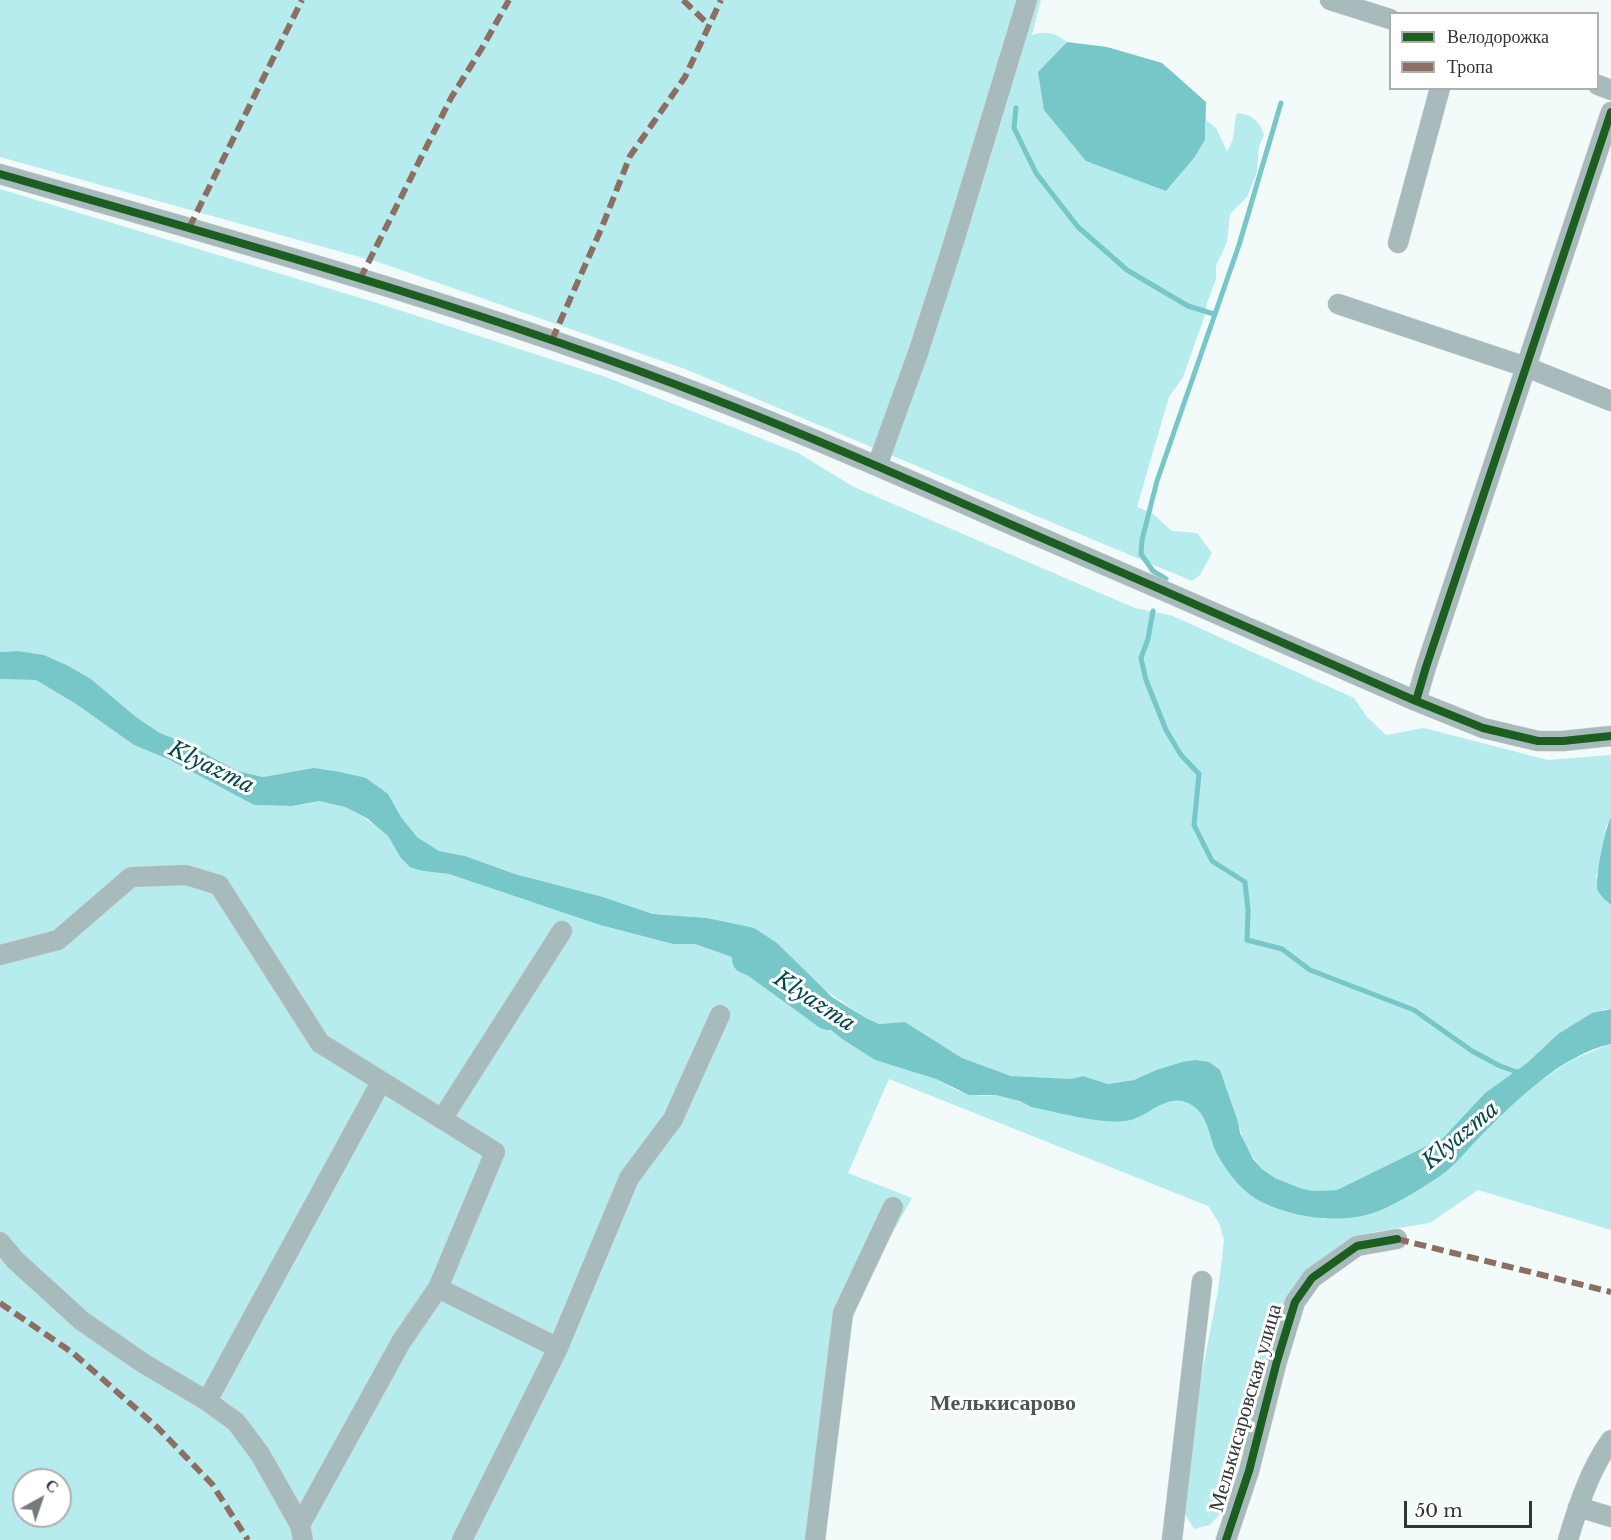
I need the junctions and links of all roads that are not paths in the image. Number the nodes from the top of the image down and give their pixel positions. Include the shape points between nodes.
1 (1027, 0) edge
2 (1330, 0) edge
3 (1389, 19) edge
4 (1439, 90) edge
5 (1611, 112) edge
6 (0, 174) edge
7 (1398, 243) dead end
8 (1338, 304) dead end
9 (1526, 367) junction
10 (1611, 400) edge
11 (877, 466) junction
12 (1416, 701) junction
13 (1611, 735) edge
14 (562, 931) dead end
15 (0, 955) edge
16 (720, 1015) dead end
17 (381, 1082) junction
18 (442, 1119) junction
19 (893, 1207) dead end
20 (1397, 1239) dead end
21 (0, 1242) edge
22 (1202, 1281) dead end
23 (438, 1288) junction
24 (558, 1348) junction
25 (207, 1401) junction
26 (1611, 1440) edge
27 (1578, 1507) junction
28 (1611, 1517) edge
29 (301, 1533) edge
30 (462, 1540) edge
31 (815, 1540) edge
32 (1174, 1540) edge
33 (1226, 1540) edge
34 (1568, 1540) edge

1 - 11 street via 918,354
2 - 3 street
4 - 7 street
5 - 9 street
6 - 11 street via 286,256 552,340 710,397
8 - 9 street
9 - 10 street
9 - 12 street
11 - 12 street
12 - 13 street via 1483,728 1538,741
14 - 18 street
15 - 17 street via 58,940 131,877 186,875 219,885 320,1043
16 - 24 street via 673,1119 629,1178
17 - 18 street
17 - 25 street
18 - 23 street via 495,1152
19 - 31 street via 843,1312
20 - 33 street, Мелькисаровская улица via 1357,1246 1312,1278 1295,1302
21 - 25 street via 82,1321
22 - 32 street
23 - 24 street
23 - 29 street via 401,1342
24 - 30 street
25 - 29 street via 236,1422 260,1454
26 - 27 street
27 - 28 street
27 - 34 street

